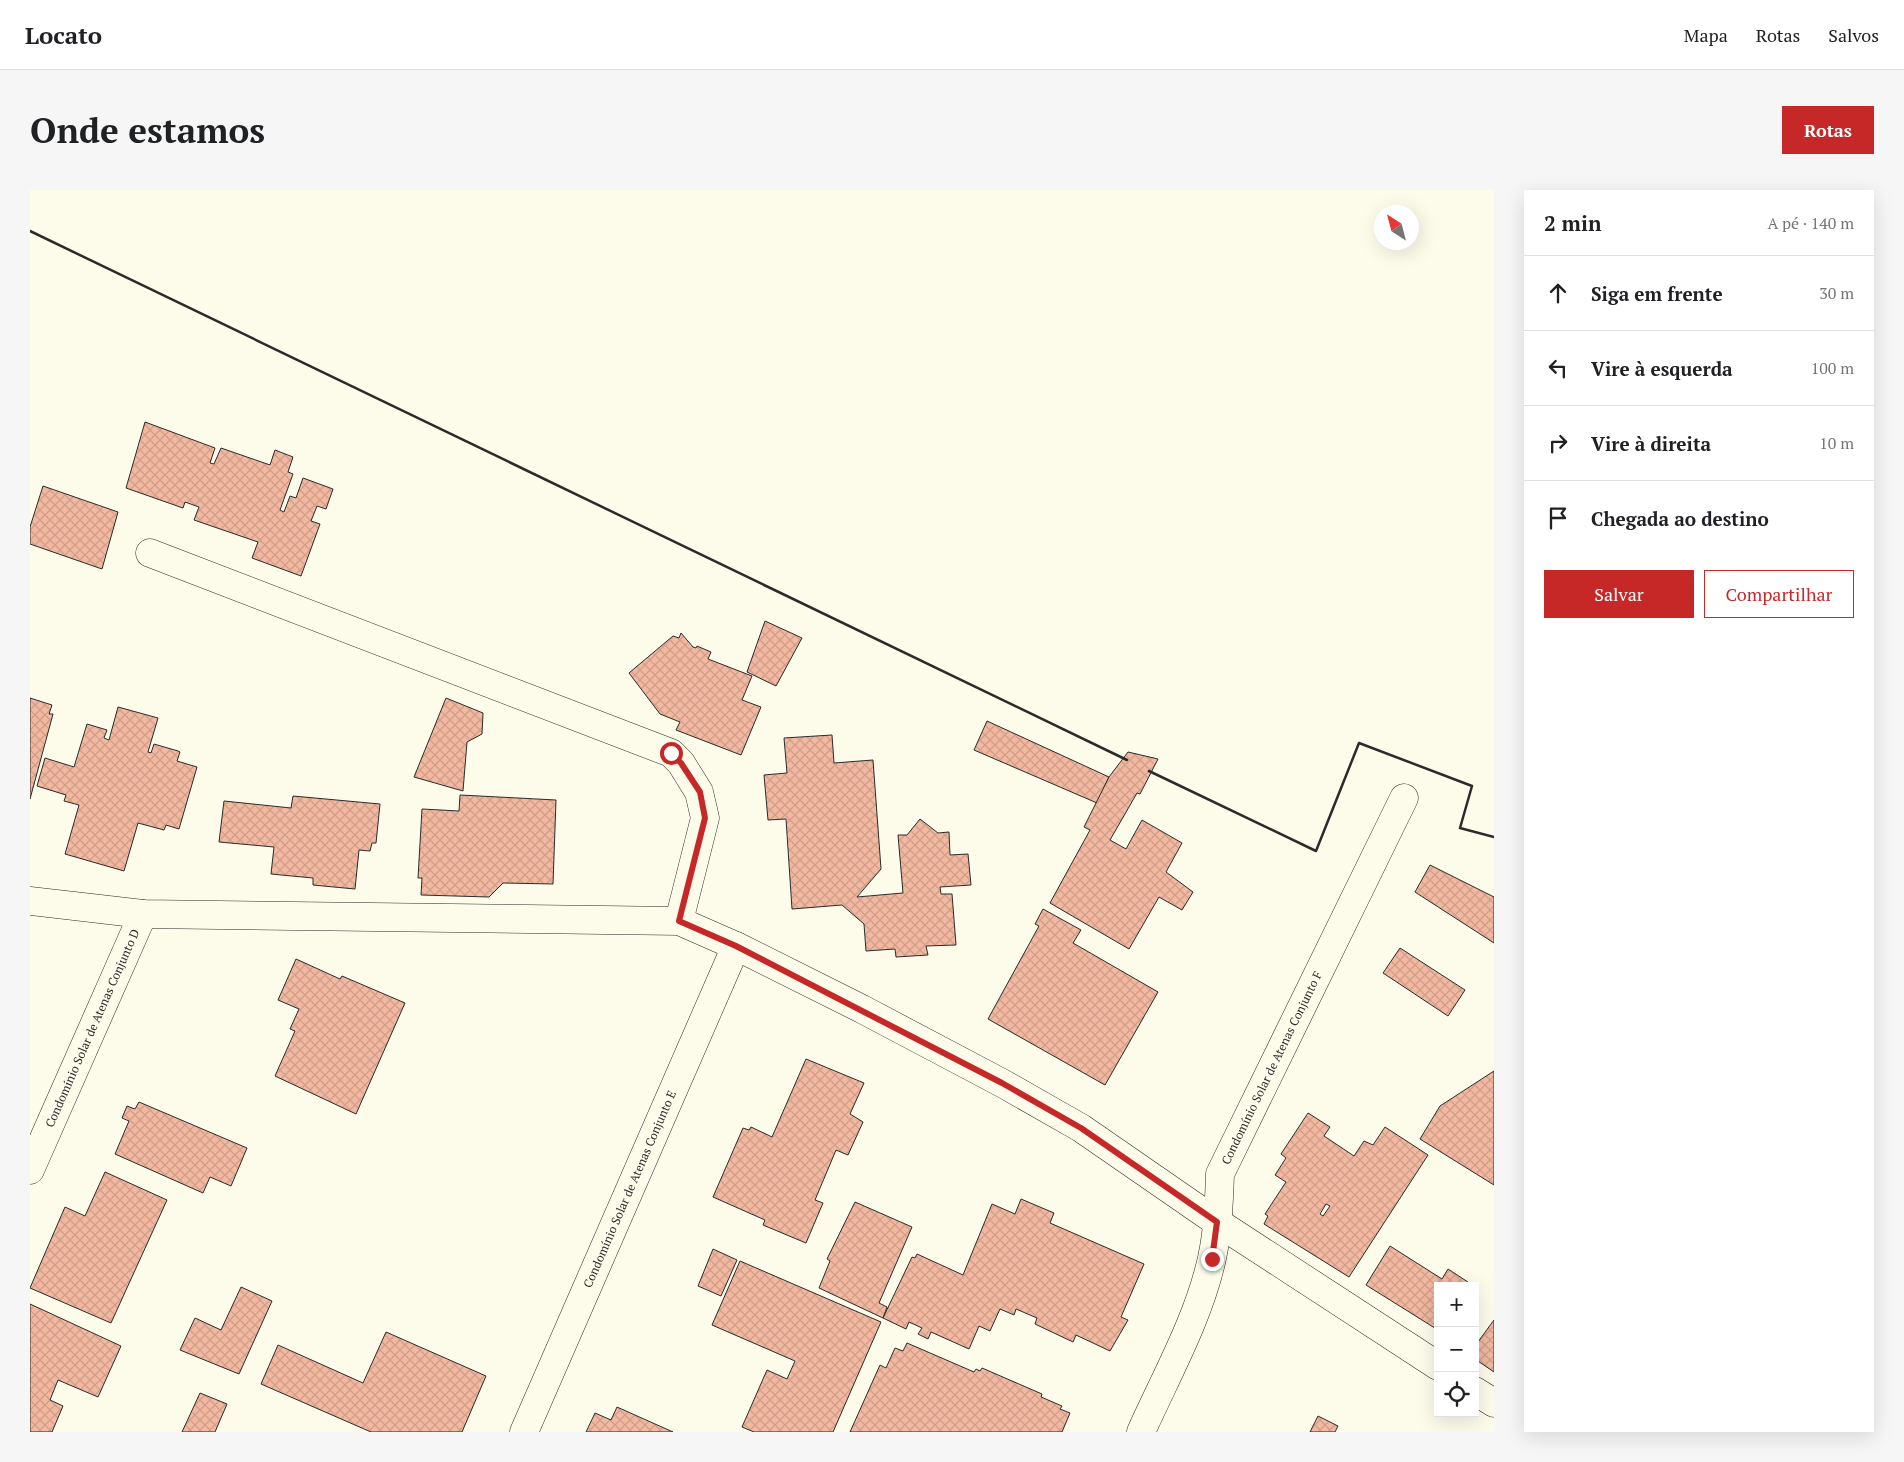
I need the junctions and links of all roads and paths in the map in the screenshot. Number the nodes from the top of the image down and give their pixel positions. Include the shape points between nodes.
1 (150, 553) dead end
2 (1404, 798) dead end
3 (30, 900) edge
4 (143, 914) junction
5 (679, 921) junction
6 (736, 946) junction
7 (30, 1170) edge
8 (1217, 1222) junction
9 (1434, 1363) edge
10 (1479, 1394) edge
11 (1494, 1403) edge
12 (524, 1432) edge
13 (1141, 1432) edge

1 - 5 street via 671,753 700,792 705,818
2 - 8 street, Condomínio Solar de Atenas Conjunto F via 1220,1174
3 - 4 street
4 - 5 street
4 - 7 street, Condomínio Solar de Atenas Conjunto D
5 - 6 street
6 - 8 street via 1002,1083 1081,1128
6 - 12 street, Condomínio Solar de Atenas Conjunto E
8 - 9 street
8 - 13 street, Condomínio Solar de Atenas Conjunto F via 1212,1259 1194,1312
10 - 11 street

